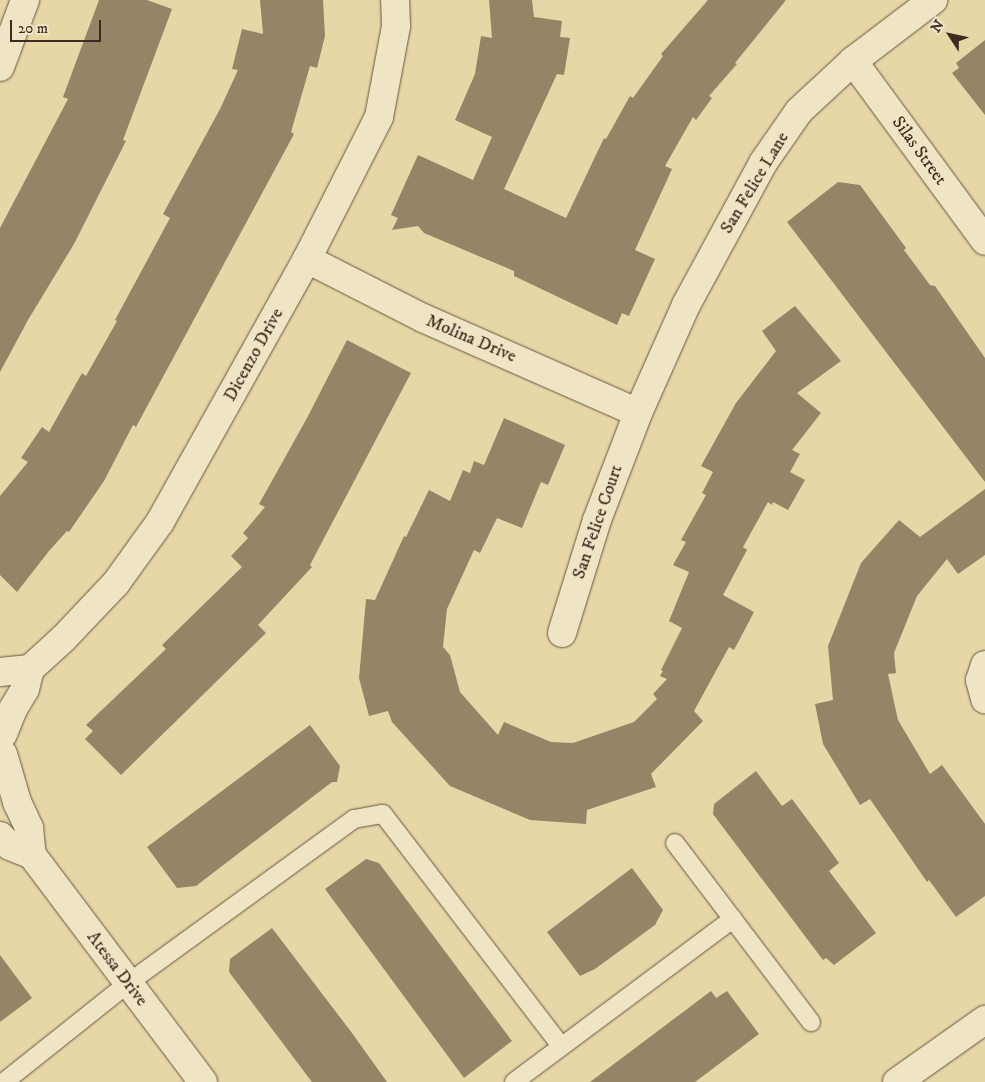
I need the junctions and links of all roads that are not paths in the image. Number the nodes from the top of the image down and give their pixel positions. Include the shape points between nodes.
1 (25, 0) edge
2 (395, 0) edge
3 (933, 0) edge
4 (854, 61) junction
5 (0, 67) edge
6 (985, 241) edge
7 (307, 259) junction
8 (638, 412) junction
9 (562, 633) dead end
10 (985, 665) edge
11 (30, 669) junction
12 (0, 672) edge
13 (985, 698) edge
14 (2, 744) edge
15 (0, 836) edge
16 (675, 843) dead end
17 (32, 855) junction
18 (733, 919) junction
19 (128, 984) junction
20 (985, 1020) edge
21 (811, 1022) dead end
22 (561, 1046) junction
23 (4, 1082) edge
24 (203, 1082) edge
25 (514, 1082) edge
26 (897, 1082) edge

1 - 5 street
2 - 7 street, Dicenzo Drive via 396,26 379,117
3 - 4 street, San Felice Lane
4 - 6 street, Silas Street
4 - 8 street, San Felice Lane via 799,111 763,162 686,304
7 - 8 street, Molina Drive via 423,318
7 - 11 street, Dicenzo Drive via 160,522 116,583
8 - 9 street, San Felice Court via 597,520
10 - 13 street via 980,680
11 - 12 street
11 - 14 street, Dicenzo Drive
14 - 17 street via 17,802 29,828
15 - 17 street via 10,846
16 - 18 lane
17 - 19 street, Atessa Drive
18 - 21 lane
18 - 22 lane
19 - 22 lane via 354,819 383,814
19 - 23 lane
19 - 24 street, Atessa Drive
20 - 26 street
22 - 25 lane

